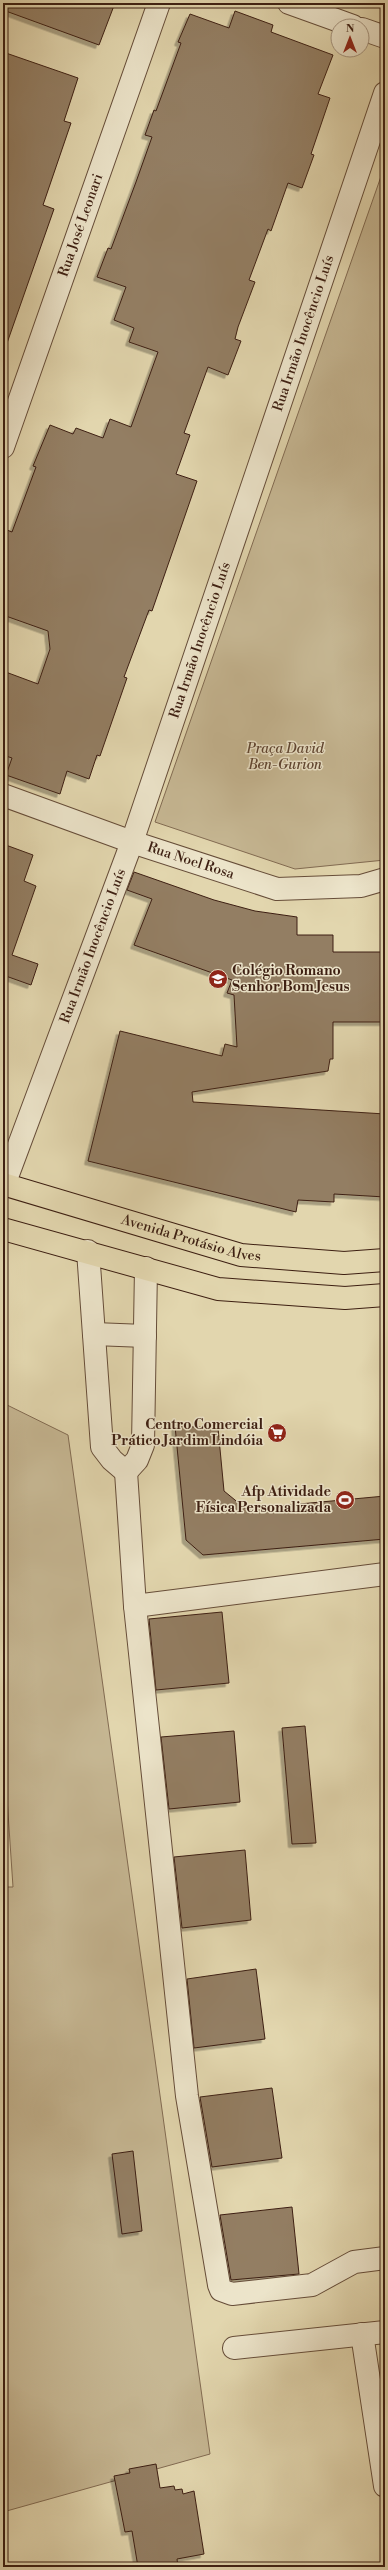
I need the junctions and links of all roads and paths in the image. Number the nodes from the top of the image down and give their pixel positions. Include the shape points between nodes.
1 (159, 3) edge
2 (289, 3) edge
3 (331, 18) edge
4 (370, 32) edge
5 (385, 37) edge
6 (385, 93) edge
7 (3, 447) edge
8 (3, 795) edge
9 (132, 842) junction
10 (385, 879) edge
11 (4, 1185) edge
12 (3, 1229) edge
13 (88, 1251) junction
14 (385, 1260) edge
15 (146, 1268) junction
16 (385, 1295) edge
17 (94, 1334) junction
18 (145, 1336) junction
19 (126, 1472) junction
20 (385, 1574) edge
21 (135, 1606) junction
22 (385, 2258) edge
23 (385, 2332) edge
24 (362, 2334) junction
25 (234, 2348) dead end
26 (385, 2486) edge

1 - 7 street, Rua José Leonari
2 - 3 street
4 - 5 street
6 - 9 street, Rua Irmão Inocêncio Luís
8 - 9 street, Rua Noel Rosa
9 - 10 street, Rua Noel Rosa via 276,889 362,886
9 - 11 street, Rua Irmão Inocêncio Luís
11 - 14 main road, Avenida Protásio Alves via 241,1255 344,1262
12 - 13 main road
13 - 15 main road
13 - 17 street
15 - 16 main road via 218,1289 345,1298
15 - 18 street
17 - 18 street
17 - 19 street via 102,1447
18 - 19 street via 143,1445 137,1460
19 - 21 street
20 - 21 street
21 - 22 street via 187,2096 219,2285 221,2290 232,2294 312,2285 354,2262
23 - 24 street
24 - 25 street
24 - 26 street

